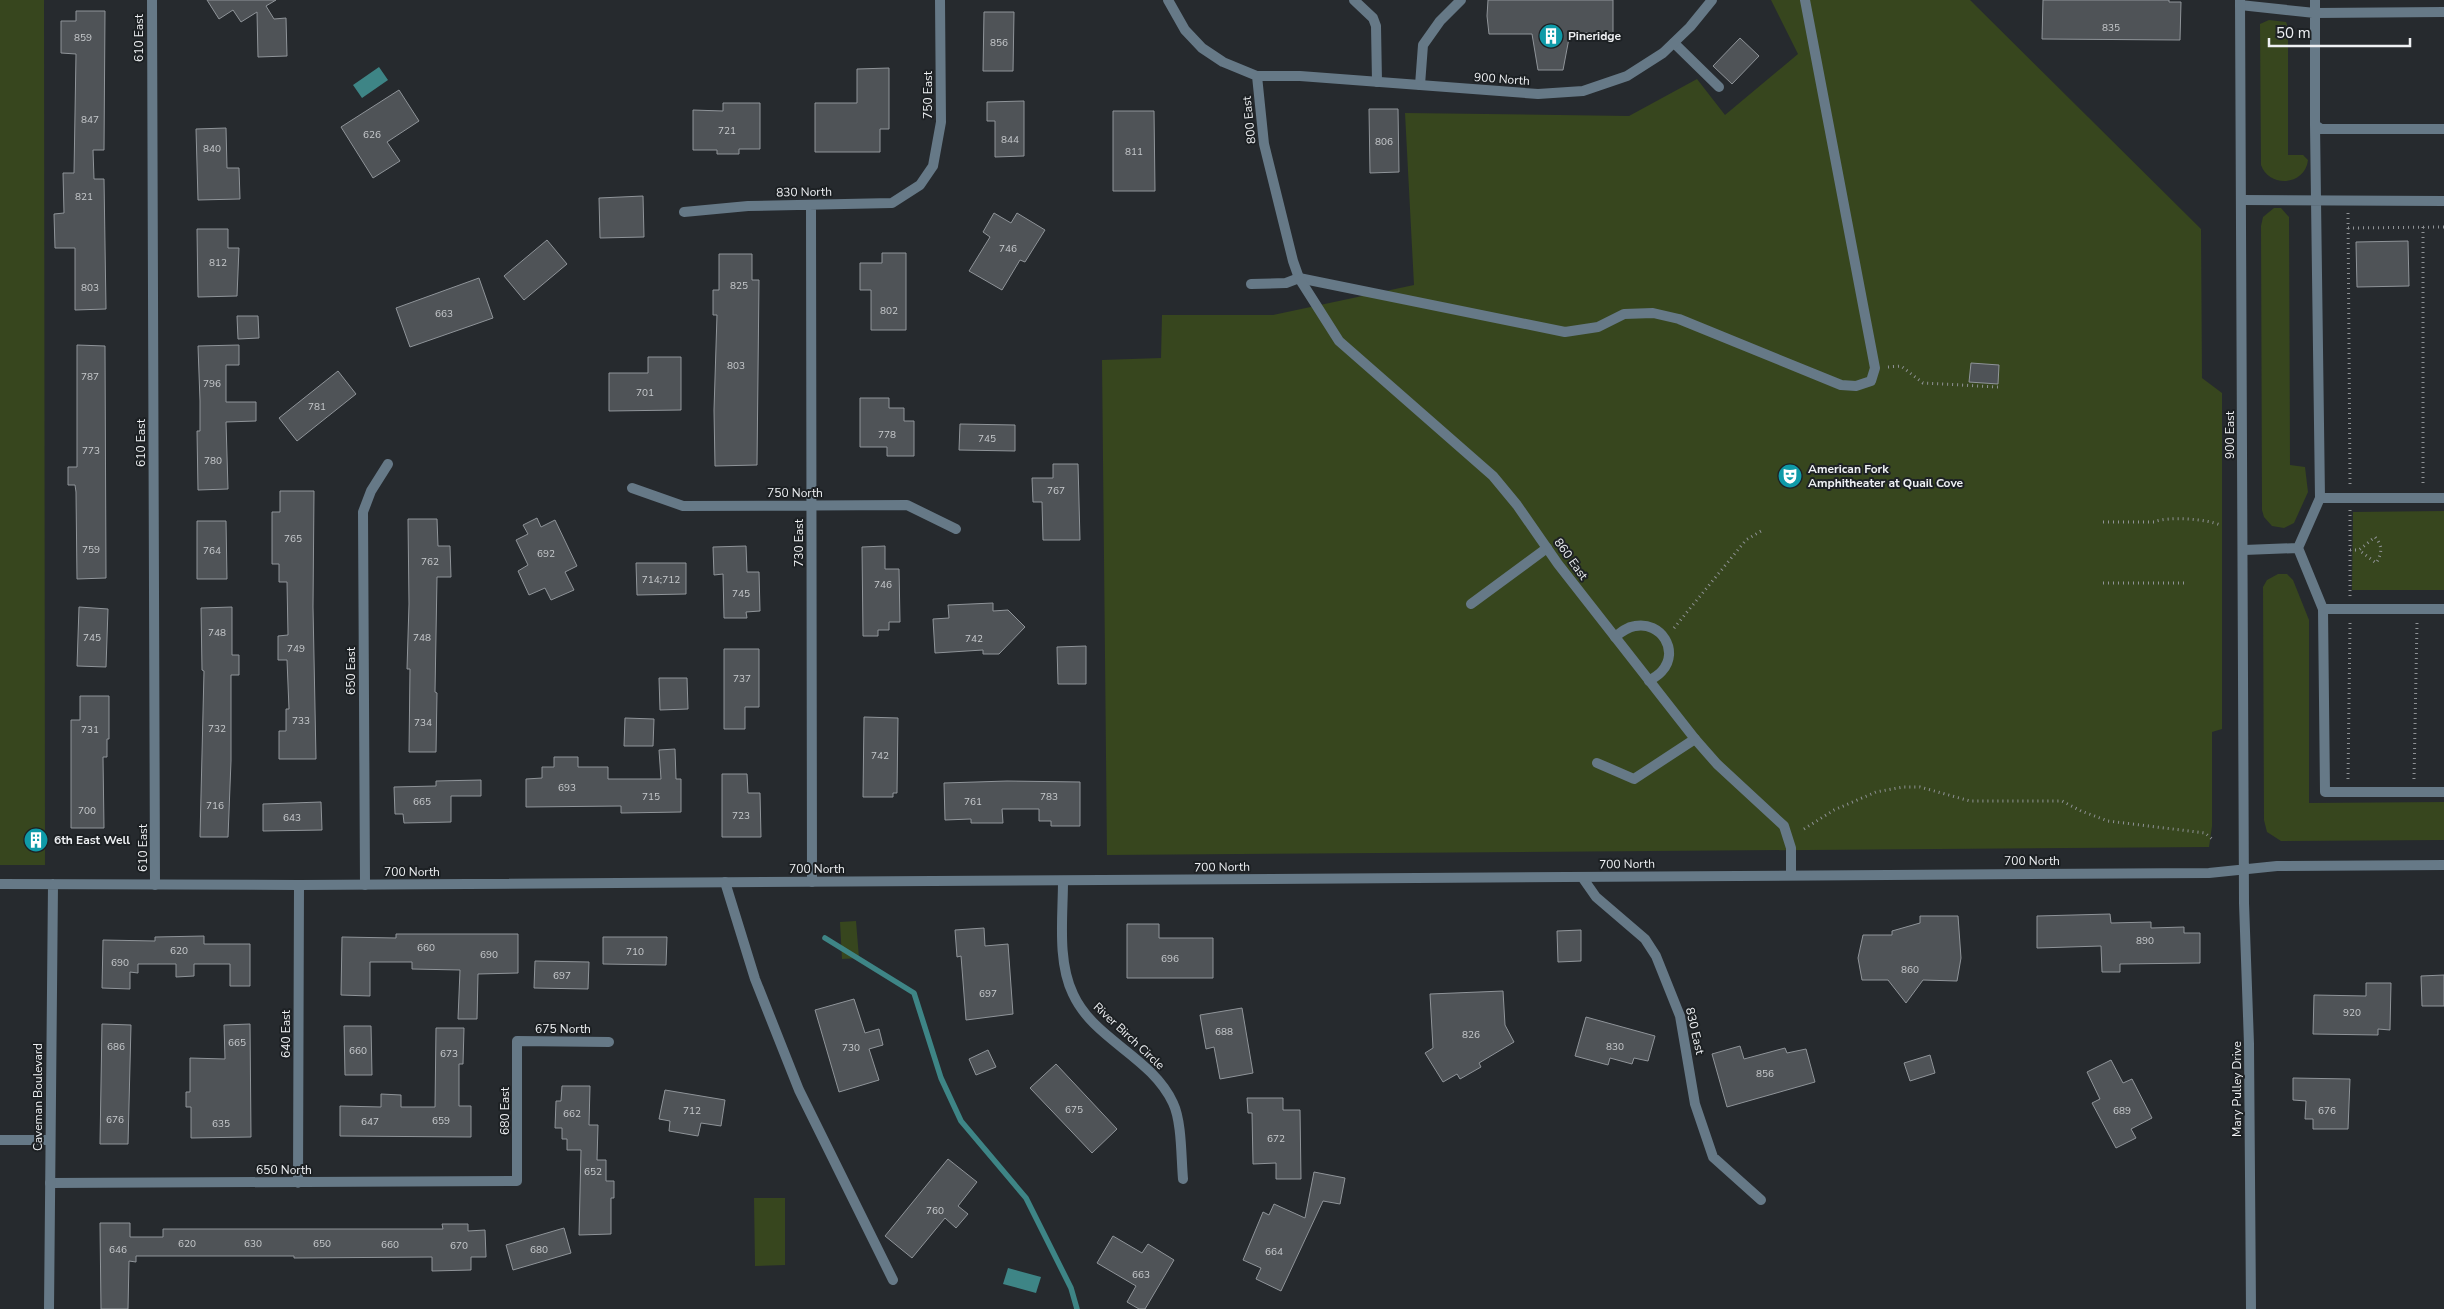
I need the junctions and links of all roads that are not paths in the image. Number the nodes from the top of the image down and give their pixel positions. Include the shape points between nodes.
1 (152, 0) edge
2 (940, 0) edge
3 (1168, 0) edge
4 (1354, 0) edge
5 (1461, 0) edge
6 (1712, 0) edge
7 (1804, 0) edge
8 (2315, 0) edge
9 (2240, 3) edge
10 (2444, 12) edge
11 (2315, 13) junction
12 (1674, 42) junction
13 (1258, 76) junction
14 (1377, 82) junction
15 (1420, 85) junction
16 (1719, 88) dead end
17 (2315, 125) junction
18 (2444, 129) edge
19 (920, 185) joint
20 (2242, 200) junction
21 (2317, 200) junction
22 (2444, 201) edge
23 (811, 205) junction
24 (684, 212) dead end
25 (1299, 278) junction
26 (1250, 284) dead end
27 (388, 464) dead end
28 (632, 488) dead end
29 (2320, 498) junction
30 (2444, 498) edge
31 (812, 506) junction
32 (956, 529) dead end
33 (1547, 548) junction
34 (2298, 548) junction
35 (2244, 550) junction
36 (1471, 604) dead end
37 (2324, 609) junction
38 (2444, 609) edge
39 (1615, 637) junction
40 (1649, 681) junction
41 (1695, 739) junction
42 (1597, 763) dead end
43 (2444, 792) edge
44 (2444, 865) edge
45 (2244, 869) junction
46 (1791, 874) junction
47 (1582, 877) junction
48 (1063, 881) junction
49 (725, 882) junction
50 (812, 882) junction
51 (0, 884) edge
52 (53, 884) junction
53 (156, 885) junction
54 (299, 885) junction
55 (365, 885) junction
56 (517, 1041) joint
57 (609, 1042) dead end
58 (0, 1140) edge
59 (50, 1140) junction
60 (1183, 1179) dead end
61 (517, 1181) joint
62 (50, 1183) junction
63 (298, 1183) junction
64 (1761, 1200) dead end
65 (893, 1280) dead end
66 (49, 1309) edge
67 (2251, 1309) edge

1 - 53 street, 610 East
2 - 19 street, 750 East via 941,122 933,166
3 - 13 street via 1185,30 1202,48 1223,62
4 - 14 street via 1376,26
5 - 15 street via 1423,45
6 - 12 street, 900 North
7 - 25 street via 1875,368 1871,380 1856,386 1841,385 1679,319 1653,313 1624,314 1598,327 1565,332
8 - 11 street
9 - 11 street
9 - 20 street, 900 East
10 - 11 street
11 - 17 street
12 - 15 street, 900 North via 1627,76 1583,91 1538,94
12 - 16 street
13 - 14 street, 900 North
13 - 25 street, 800 East via 1264,144
14 - 15 street, 900 North
17 - 18 street via 2321,129
17 - 21 street
19 - 23 street, 830 North via 892,203
20 - 21 street
20 - 35 street, 900 East
21 - 22 street
21 - 29 street
23 - 24 street, 830 North
23 - 31 street, 730 East
25 - 26 street via 1286,284
25 - 33 street, 860 East via 1339,341 1493,476
27 - 55 street, 650 East via 371,490 364,512
28 - 31 street, 750 North via 683,506
29 - 30 street
29 - 34 street
31 - 32 street, 750 North via 907,505
31 - 50 street, 730 East
33 - 36 street
33 - 39 street, 860 East
34 - 35 street
34 - 37 street
35 - 45 street, 900 East
37 - 38 street
37 - 43 street via 2325,792
39 - 40 street, 860 East
39 - 40 street via 1626,629 1644,625 1665,637 1669,657 1662,671
40 - 41 street, 860 East
41 - 42 street via 1634,779
41 - 46 street, 860 East via 1784,826 1791,848
44 - 45 street, 700 North
45 - 46 street, 700 North via 2209,874
45 - 67 street, Mary Pulley Drive
46 - 47 street, 700 North
47 - 48 street, 700 North
47 - 64 street, 830 East via 1596,897 1645,939 1656,956 1680,1016 1695,1104 1713,1157
48 - 50 street, 700 North
48 - 60 street, River Birch Circle via 1064,955 1072,994 1092,1020 1145,1065 1174,1105
49 - 50 street, 700 North
49 - 55 street, 700 North
49 - 65 street via 755,979 799,1090
51 - 52 street, 700 North
52 - 53 street, 700 North
52 - 59 street, Caveman Boulevard
53 - 54 street, 700 North
54 - 55 street, 700 North
54 - 63 street, 640 East
56 - 57 street, 675 North
56 - 61 street, 680 East
58 - 59 street
59 - 62 street, Caveman Boulevard
61 - 63 street, 650 North
62 - 63 street, 650 North
62 - 66 street, Caveman Boulevard

